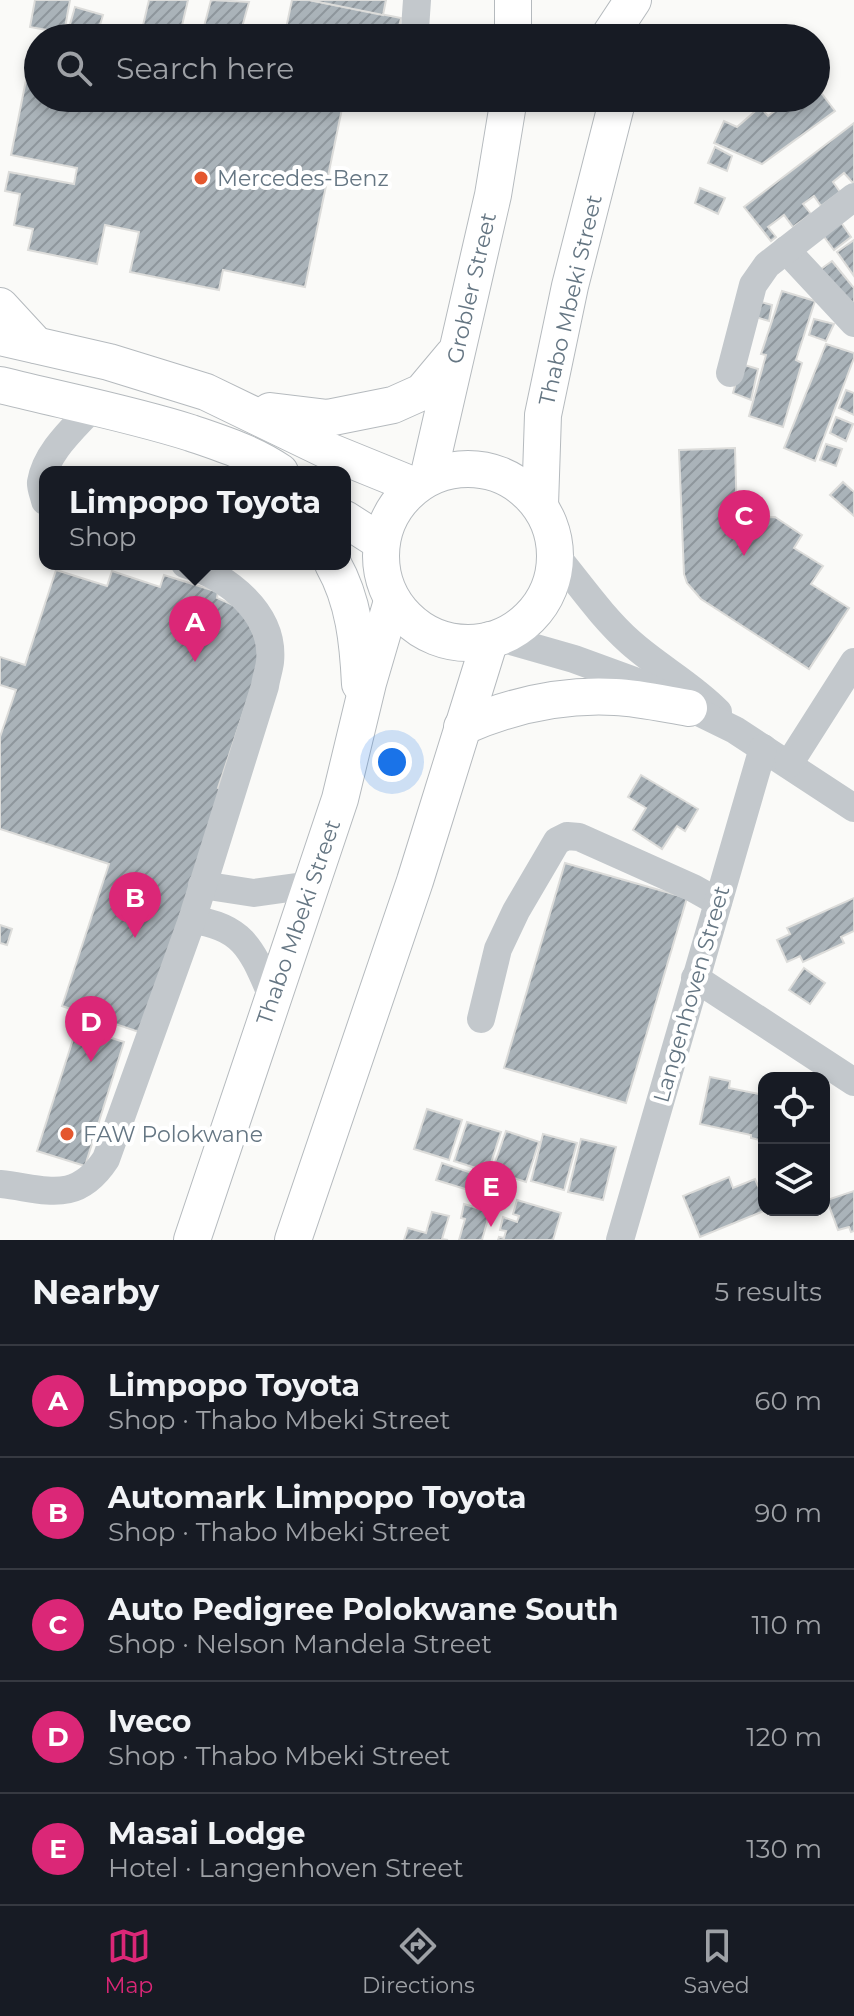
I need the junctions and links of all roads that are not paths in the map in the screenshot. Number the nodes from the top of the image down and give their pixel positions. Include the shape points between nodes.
1 (417, 0) edge
2 (513, 0) edge
3 (633, 0) edge
4 (640, 0) edge
5 (415, 24) edge
6 (513, 24) edge
7 (617, 24) edge
8 (635, 24) edge
9 (507, 112) edge
10 (614, 112) edge
11 (854, 197) edge
12 (786, 250) junction
13 (0, 306) edge
14 (854, 323) edge
15 (0, 337) edge
16 (36, 345) junction
17 (457, 350) junction
18 (730, 373) dead end
19 (8, 392) edge
20 (93, 407) junction
21 (244, 408) junction
22 (47, 466) edge
23 (266, 466) edge
24 (422, 482) junction
25 (540, 505) junction
26 (351, 523) edge
27 (381, 542) junction
28 (557, 557) junction
29 (205, 570) edge
30 (336, 570) edge
31 (392, 601) junction
32 (494, 639) junction
33 (854, 662) edge
34 (689, 708) junction
35 (362, 710) junction
36 (462, 727) junction
37 (735, 730) junction
38 (763, 748) junction
39 (789, 764) junction
40 (854, 808) edge
41 (202, 885) junction
42 (311, 885) junction
43 (718, 902) junction
44 (192, 920) junction
45 (695, 978) junction
46 (272, 996) junction
47 (481, 1019) dead end
48 (854, 1082) edge
49 (0, 1184) edge
50 (192, 1240) edge
51 (293, 1240) edge
52 (620, 1240) edge

1 - 5 street
2 - 6 main road
3 - 7 main road
4 - 8 main road
9 - 17 main road, Grobler Street
10 - 25 main road, Thabo Mbeki Street via 543,415
11 - 12 street
12 - 14 street
12 - 18 street via 753,285
13 - 16 main road
15 - 16 main road
16 - 21 main road via 173,380
17 - 21 main road via 422,392 393,405 328,418
17 - 24 main road, Grobler Street
19 - 20 main road
20 - 22 street via 62,440
20 - 23 main road via 159,423
21 - 24 main road via 324,449
24 - 25 main road, Thabo Mbeki Street via 458,469 482,469 525,488
24 - 27 main road via 399,502
25 - 28 main road, Thabo Mbeki Street
26 - 27 main road
27 - 31 main road via 382,572
28 - 32 main road via 553,578 533,614
28 - 37 street via 619,632 703,696
29 - 41 street via 250,603 269,641 270,661
30 - 35 main road via 349,600 358,647
31 - 32 main road via 425,631 446,640
31 - 35 main road, Thabo Mbeki Street
32 - 34 street via 609,671
32 - 36 main road
33 - 39 street
34 - 36 main road via 581,697 497,712
34 - 37 street
35 - 42 main road, Thabo Mbeki Street
36 - 51 main road
37 - 38 street
38 - 39 street
38 - 43 street, Langenhoven Street
39 - 40 street
41 - 42 street via 254,893
41 - 44 street
42 - 46 main road, Thabo Mbeki Street
43 - 45 street, Langenhoven Street
43 - 47 street via 579,837 562,837 498,949
44 - 46 street via 239,936
44 - 49 street via 106,1159 96,1174 68,1191
45 - 48 street
45 - 52 street, Langenhoven Street
46 - 50 main road, Thabo Mbeki Street

